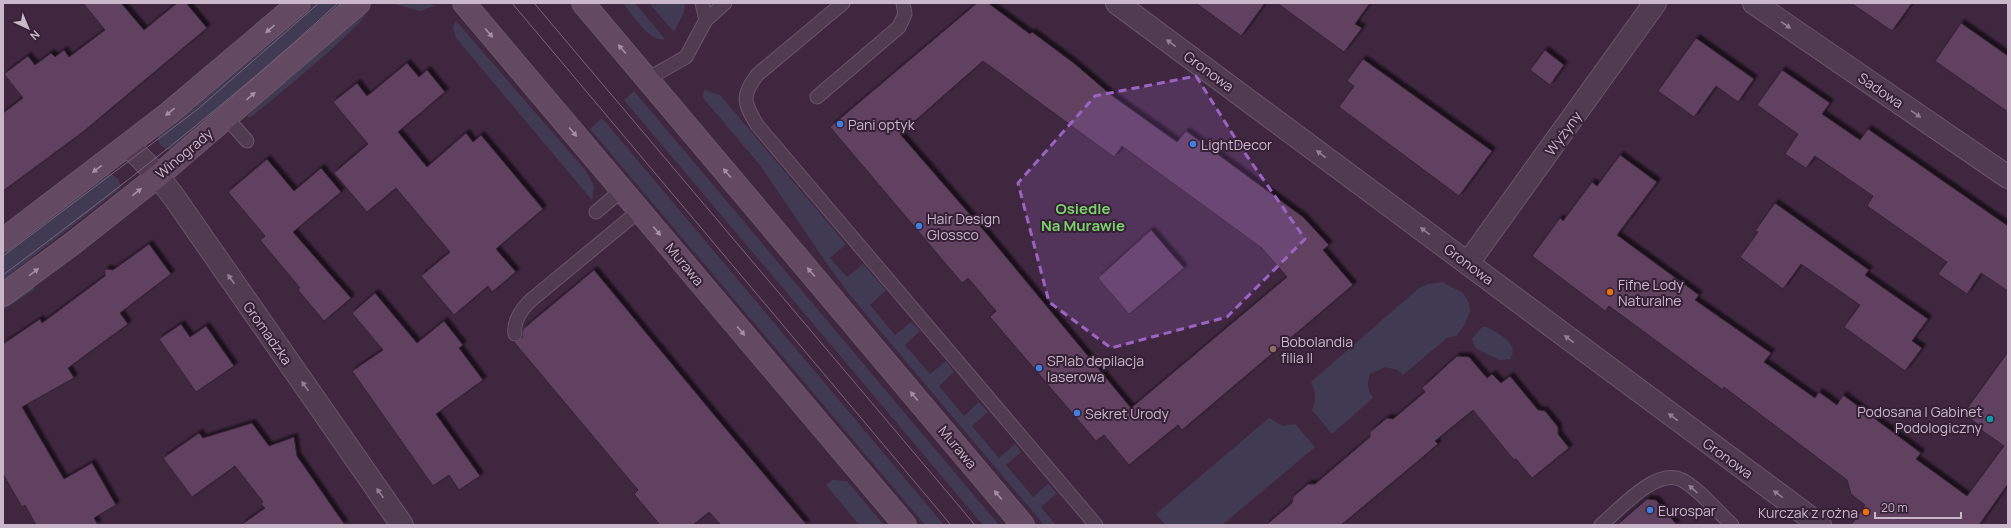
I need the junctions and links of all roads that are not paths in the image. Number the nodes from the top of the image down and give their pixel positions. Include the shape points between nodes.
1 (299, 3) edge
2 (359, 3) edge
3 (464, 3) edge
4 (583, 3) edge
5 (702, 3) edge
6 (725, 3) edge
7 (843, 3) edge
8 (904, 3) edge
9 (1117, 3) edge
10 (1655, 3) edge
11 (1754, 3) edge
12 (706, 20) junction
13 (648, 79) junction
14 (816, 97) dead end
15 (226, 117) junction
16 (247, 141) dead end
17 (128, 145) junction
18 (158, 176) junction
19 (2008, 177) edge
20 (622, 190) junction
21 (640, 210) junction
22 (596, 212) dead end
23 (3, 240) edge
24 (1468, 263) junction
25 (3, 295) edge
26 (515, 334) dead end
27 (402, 525) edge
28 (905, 525) edge
29 (1023, 525) edge
30 (1096, 525) edge
31 (1601, 525) edge
32 (1732, 525) edge
33 (1820, 525) edge

1 -> 17 street
15 -> 2 street, Winogrady
3 -> 20 street, Murawa
13 -> 4 street, Murawa
5 - 12 lane
6 - 12 lane
7 - 30 lane via 758,75 748,88 746,98 749,111 757,125
8 - 14 lane via 905,14 899,27
24 -> 9 street, Gronowa
10 - 24 street, Wyżyny
11 -> 19 street, Sadowa
12 - 13 lane via 686,57
29 -> 13 street, Murawa
15 - 16 lane
15 - 18 street, Winogrady
17 - 18 street, Gromadzka
17 -> 23 street
25 -> 18 street, Winogrady
27 -> 18 street, Gromadzka
20 - 21 street, Murawa
20 - 22 lane
21 - 26 lane via 530,301 519,314
21 -> 28 street, Murawa
33 -> 24 street, Gronowa
32 -> 31 lane via 1689,485 1670,476 1654,481

